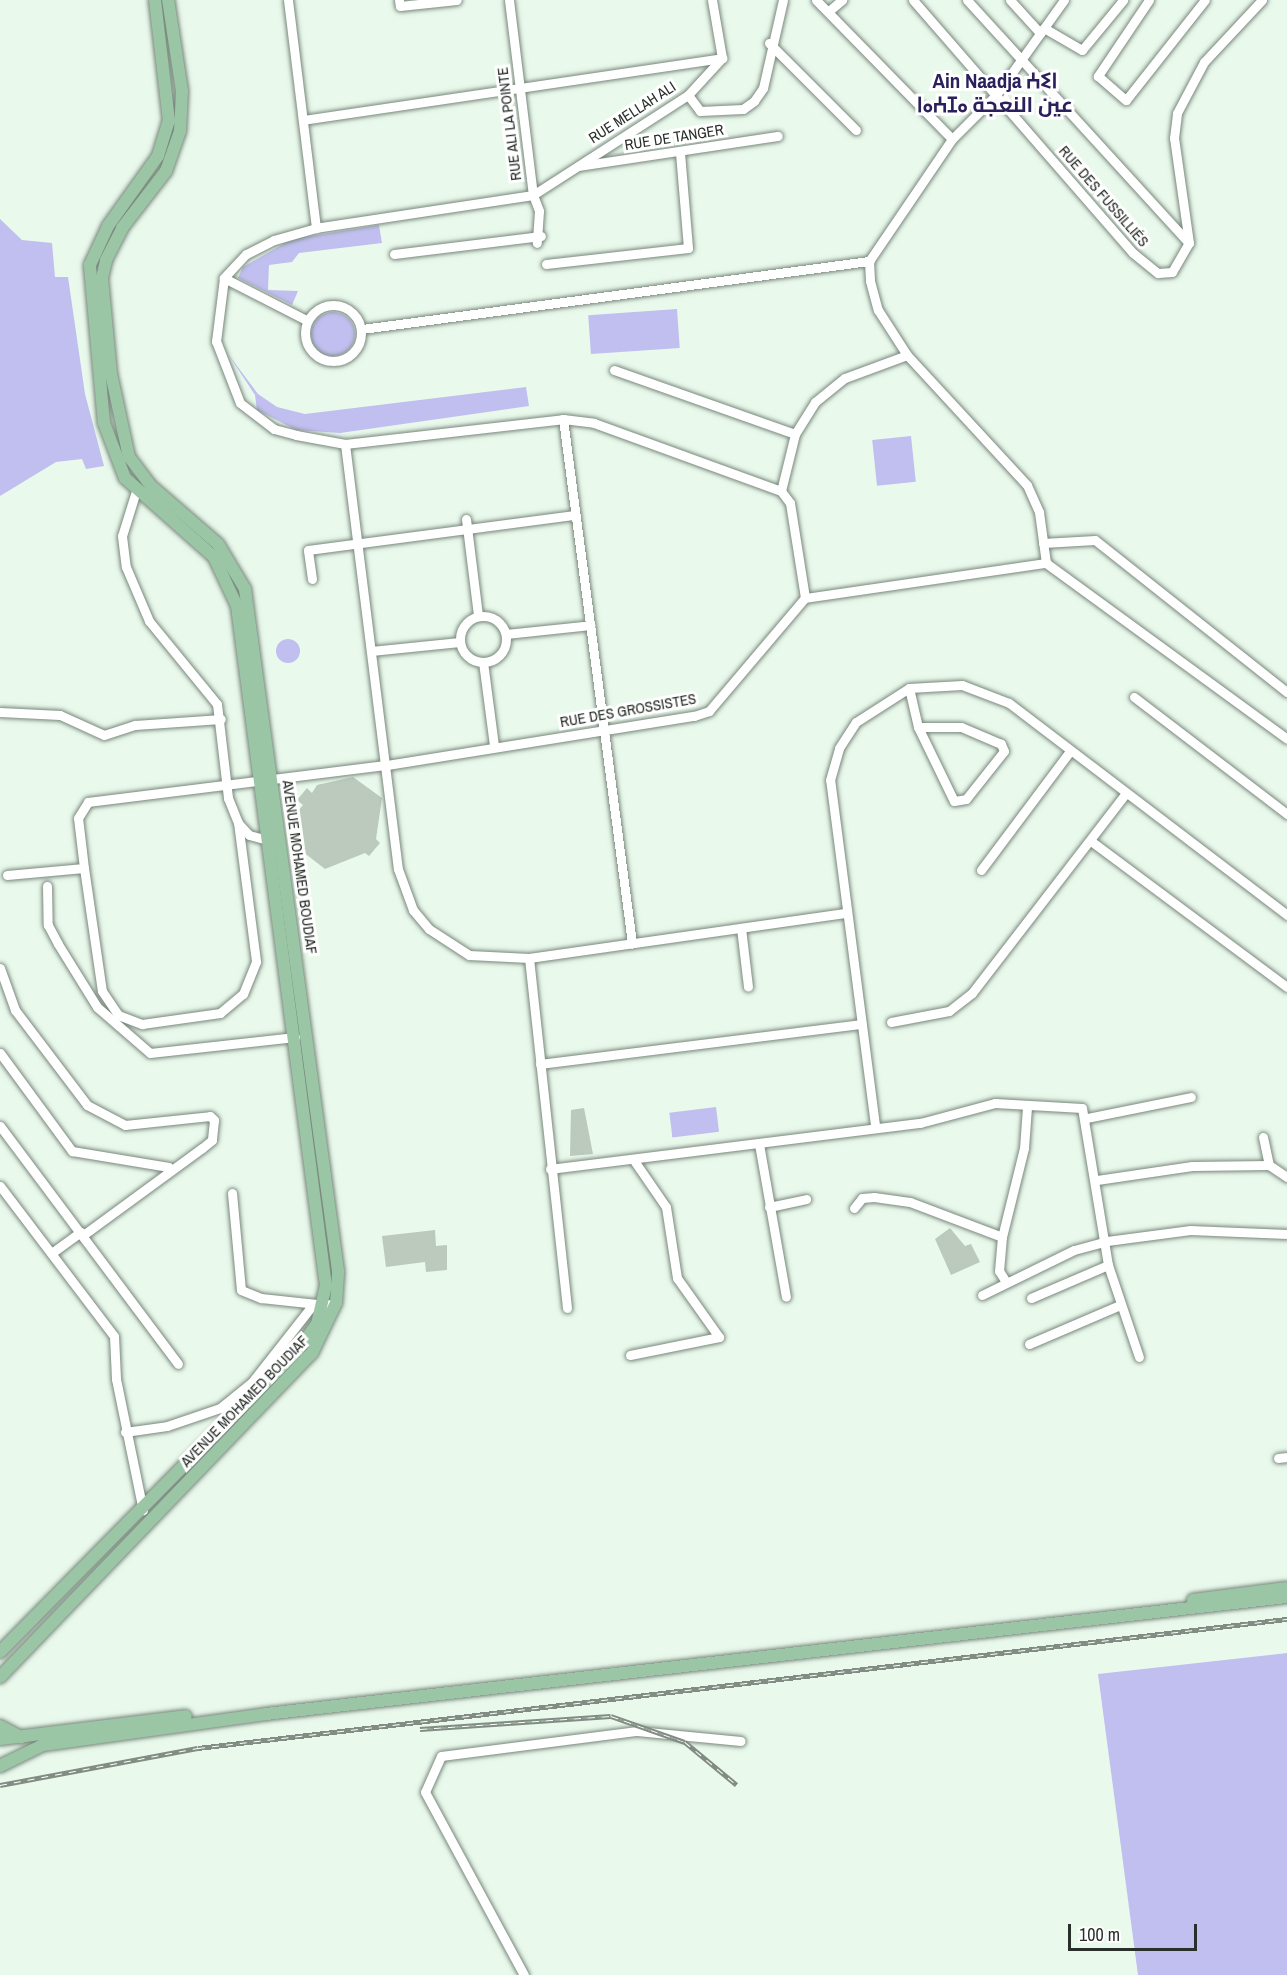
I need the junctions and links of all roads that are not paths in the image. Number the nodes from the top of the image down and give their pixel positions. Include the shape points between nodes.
1 (155, 0) edge
2 (168, 0) edge
3 (288, 0) edge
4 (296, 0) edge
5 (399, 0) edge
6 (458, 0) edge
7 (509, 0) edge
8 (712, 0) edge
9 (783, 0) edge
10 (816, 0) edge
11 (842, 0) edge
12 (913, 0) edge
13 (967, 0) edge
14 (1010, 0) edge
15 (1064, 0) edge
16 (1123, 0) edge
17 (1149, 0) edge
18 (1205, 0) edge
19 (1262, 0) edge
20 (830, 10) junction
21 (1042, 31) junction
22 (769, 43) junction
23 (722, 58) junction
24 (1021, 60) junction
25 (521, 90) junction
26 (688, 94) junction
27 (996, 95) junction
28 (303, 120) junction
29 (856, 130) dead end
30 (778, 136) dead end
31 (952, 139) junction
32 (680, 153) junction
33 (575, 167) junction
34 (533, 195) junction
35 (316, 228) junction
36 (1189, 243) junction
37 (394, 254) dead end
38 (869, 261) junction
39 (546, 264) dead end
40 (224, 278) junction
41 (308, 321) junction
42 (362, 329) junction
43 (907, 355) junction
44 (614, 370) dead end
45 (563, 419) junction
46 (795, 434) junction
47 (345, 444) junction
48 (136, 491) junction
49 (782, 492) junction
50 (575, 515) junction
51 (466, 519) dead end
52 (466, 531) junction
53 (1043, 543) junction
54 (356, 545) junction
55 (1046, 563) junction
56 (312, 579) dead end
57 (805, 598) junction
58 (478, 616) junction
59 (591, 625) junction
60 (506, 634) junction
61 (460, 642) junction
62 (371, 651) junction
63 (483, 662) junction
64 (909, 688) junction
65 (1287, 692) edge
66 (1134, 697) dead end
67 (0, 712) edge
68 (221, 719) junction
69 (918, 727) junction
70 (606, 731) junction
71 (1287, 739) edge
72 (494, 747) junction
73 (1070, 751) junction
74 (387, 765) junction
75 (267, 780) junction
76 (227, 785) junction
77 (1126, 793) junction
78 (1287, 814) edge
79 (238, 823) junction
80 (268, 840) junction
81 (1091, 841) junction
82 (84, 868) junction
83 (981, 870) dead end
84 (7, 876) dead end
85 (47, 886) dead end
86 (845, 913) junction
87 (1287, 915) edge
88 (741, 928) junction
89 (632, 943) junction
90 (529, 958) junction
91 (0, 968) edge
92 (748, 987) dead end
93 (1287, 987) edge
94 (891, 1022) dead end
95 (862, 1024) junction
96 (295, 1037) junction
97 (0, 1053) edge
98 (540, 1064) junction
99 (1191, 1097) dead end
100 (1027, 1107) junction
101 (1087, 1118) junction
102 (875, 1125) junction
103 (0, 1126) edge
104 (1263, 1137) dead end
105 (759, 1144) junction
106 (633, 1159) junction
107 (1269, 1165) junction
108 (169, 1167) junction
109 (550, 1169) junction
110 (1287, 1177) edge
111 (1097, 1180) junction
112 (0, 1186) edge
113 (232, 1193) dead end
114 (806, 1199) dead end
115 (769, 1207) junction
116 (854, 1208) dead end
117 (82, 1234) junction
118 (1287, 1234) edge
119 (1002, 1237) junction
120 (1107, 1241) junction
121 (53, 1252) junction
122 (1108, 1265) junction
123 (1006, 1282) junction
124 (982, 1295) dead end
125 (786, 1297) dead end
126 (1031, 1298) dead end
127 (326, 1304) junction
128 (1120, 1305) junction
129 (567, 1308) dead end
130 (1029, 1344) dead end
131 (630, 1356) dead end
132 (1139, 1357) dead end
133 (178, 1364) dead end
134 (125, 1432) junction
135 (142, 1510) junction
136 (1287, 1588) edge
137 (1287, 1597) edge
138 (1208, 1602) junction
139 (0, 1652) edge
140 (0, 1677) edge
141 (0, 1726) edge
142 (22, 1737) junction
143 (0, 1740) edge
144 (741, 1741) dead end
145 (2, 1763) edge
146 (524, 1975) edge

1 - 48 main road, AVENUE MOHAMED BOUDIAF via 169,121 158,156 108,226 88,283 108,442
2 - 75 main road, AVENUE MOHAMED BOUDIAF via 182,92 180,131 166,171 122,228 106,260 102,278 111,374 129,457 151,486 218,544 245,589
3 - 4 street
3 - 28 street
5 - 6 street via 400,6
7 - 25 street, RUE ALI LA POINTE
8 - 23 street
9 - 22 street via 781,23
10 - 20 street
11 - 20 street
12 - 27 street, RUE DES FUSSILLIÉS
13 - 24 street
14 - 21 street
15 - 21 street
16 - 21 street via 1082,50
17 - 18 street via 1098,76 1126,100
19 - 36 street via 1204,62 1176,112 1174,138
20 - 31 street
21 - 24 street
22 - 26 street via 763,88 743,109 700,111
22 - 29 street
23 - 25 street
23 - 26 street, RUE MELLAH ALI
24 - 27 street
24 - 36 street
25 - 28 street
25 - 34 street, RUE ALI LA POINTE
26 - 33 street, RUE MELLAH ALI
27 - 31 street
27 - 36 street, RUE DES FUSSILLIÉS via 1146,267 1172,272
28 - 35 street
30 - 32 street, RUE DE TANGER
31 - 38 street
32 - 33 street, RUE DE TANGER
32 - 39 street via 688,249
33 - 34 street, RUE MELLAH ALI
34 - 35 street
34 - 37 street, RUE ALI LA POINTE via 539,239
35 - 40 street via 246,255
38 - 42 street
38 - 43 street via 878,310
40 - 41 street
40 - 47 street via 216,341 240,403 274,429
41 - 42 street via 320,309 339,306 355,315
41 - 42 street via 307,343 325,360 353,353
43 - 46 street via 828,390
43 - 53 street via 1027,485
44 - 46 street
45 - 47 street
45 - 49 street via 594,423
45 - 50 street
46 - 49 street
47 - 54 street
48 - 68 street via 122,536 126,567 149,621 198,676
48 - 75 main road, AVENUE MOHAMED BOUDIAF via 197,539 230,584
49 - 57 street via 790,503
50 - 52 street
50 - 59 street
51 - 52 street
52 - 54 street
52 - 58 street
53 - 55 street
53 - 65 street via 1095,540
54 - 56 street via 309,550
54 - 62 street
55 - 57 street
55 - 71 street
57 - 70 street, RUE DES GROSSISTES via 709,711
58 - 60 street via 495,619
58 - 61 street via 462,629
59 - 60 street
59 - 70 street
60 - 63 street via 499,657
61 - 62 street
61 - 63 street via 471,658
62 - 74 street
63 - 72 street
64 - 69 street
64 - 73 street via 962,685 987,691
64 - 86 street via 856,722 839,748 830,780
66 - 78 street
67 - 68 street via 60,715 104,735 135,725
68 - 76 street
69 - 69 street via 954,801 966,799 1004,751 1001,744 961,727
70 - 72 street, RUE DES GROSSISTES
70 - 89 street
72 - 74 street, RUE DES GROSSISTES
73 - 77 street
73 - 83 street
74 - 75 street, RUE DES GROSSISTES
74 - 90 street via 398,869 413,910 446,944 469,955
75 - 76 street, RUE DES GROSSISTES
75 - 80 main road, AVENUE MOHAMED BOUDIAF
75 - 127 main road, AVENUE MOHAMED BOUDIAF via 338,1270
76 - 79 street
76 - 82 street, RUE DES GROSSISTES via 88,802 78,818
77 - 81 street
77 - 87 street
79 - 80 street, AVENUE MOHAMED BOUDIAF via 249,835
79 - 82 street via 256,962 243,994 220,1013 142,1024 118,1015 102,991
80 - 96 main road, AVENUE MOHAMED BOUDIAF
81 - 93 street
81 - 94 street via 985,980 959,1005
82 - 84 street
85 - 96 street via 48,925 58,945 97,1007 150,1053
86 - 88 street
86 - 95 street
88 - 89 street
88 - 92 street
89 - 90 street
90 - 98 street
91 - 108 street via 15,1010 87,1105 116,1121 143,1126 210,1116 216,1126 212,1140
95 - 98 street
95 - 102 street
96 - 127 main road, AVENUE MOHAMED BOUDIAF via 325,1257
97 - 108 street via 72,1151
98 - 109 street
99 - 101 street
100 - 101 street via 1082,1108
100 - 102 street via 995,1103 920,1123
100 - 119 street via 1024,1148
101 - 111 street
102 - 105 street
103 - 117 street
104 - 107 street
105 - 106 street
105 - 115 street
106 - 109 street
106 - 131 street via 666,1207 677,1278 719,1337
107 - 110 street
107 - 111 street via 1192,1166
108 - 117 street
109 - 129 street
111 - 120 street
112 - 121 street
113 - 127 street via 241,1290 261,1298
114 - 115 street
115 - 125 street
116 - 119 street via 862,1198 910,1202 984,1226 987,1236
117 - 121 street
117 - 133 street
118 - 120 street via 1190,1230
119 - 123 street via 999,1271
120 - 122 street
120 - 123 street via 1074,1250
121 - 134 street via 114,1336
122 - 126 street
122 - 128 street
123 - 124 street
127 - 134 street via 229,1403 167,1426
127 - 135 main road, AVENUE MOHAMED BOUDIAF via 298,1350
127 - 140 main road, AVENUE MOHAMED BOUDIAF via 312,1353
128 - 130 street
128 - 132 street
134 - 135 street
135 - 139 main road, AVENUE MOHAMED BOUDIAF
136 - 138 main road
137 - 138 main road
138 - 142 main road
138 - 145 main road via 266,1714 43,1745
141 - 142 main road
142 - 143 main road
143 - 145 main road via 7,1752
144 - 146 street via 637,1731 441,1756 425,1792

